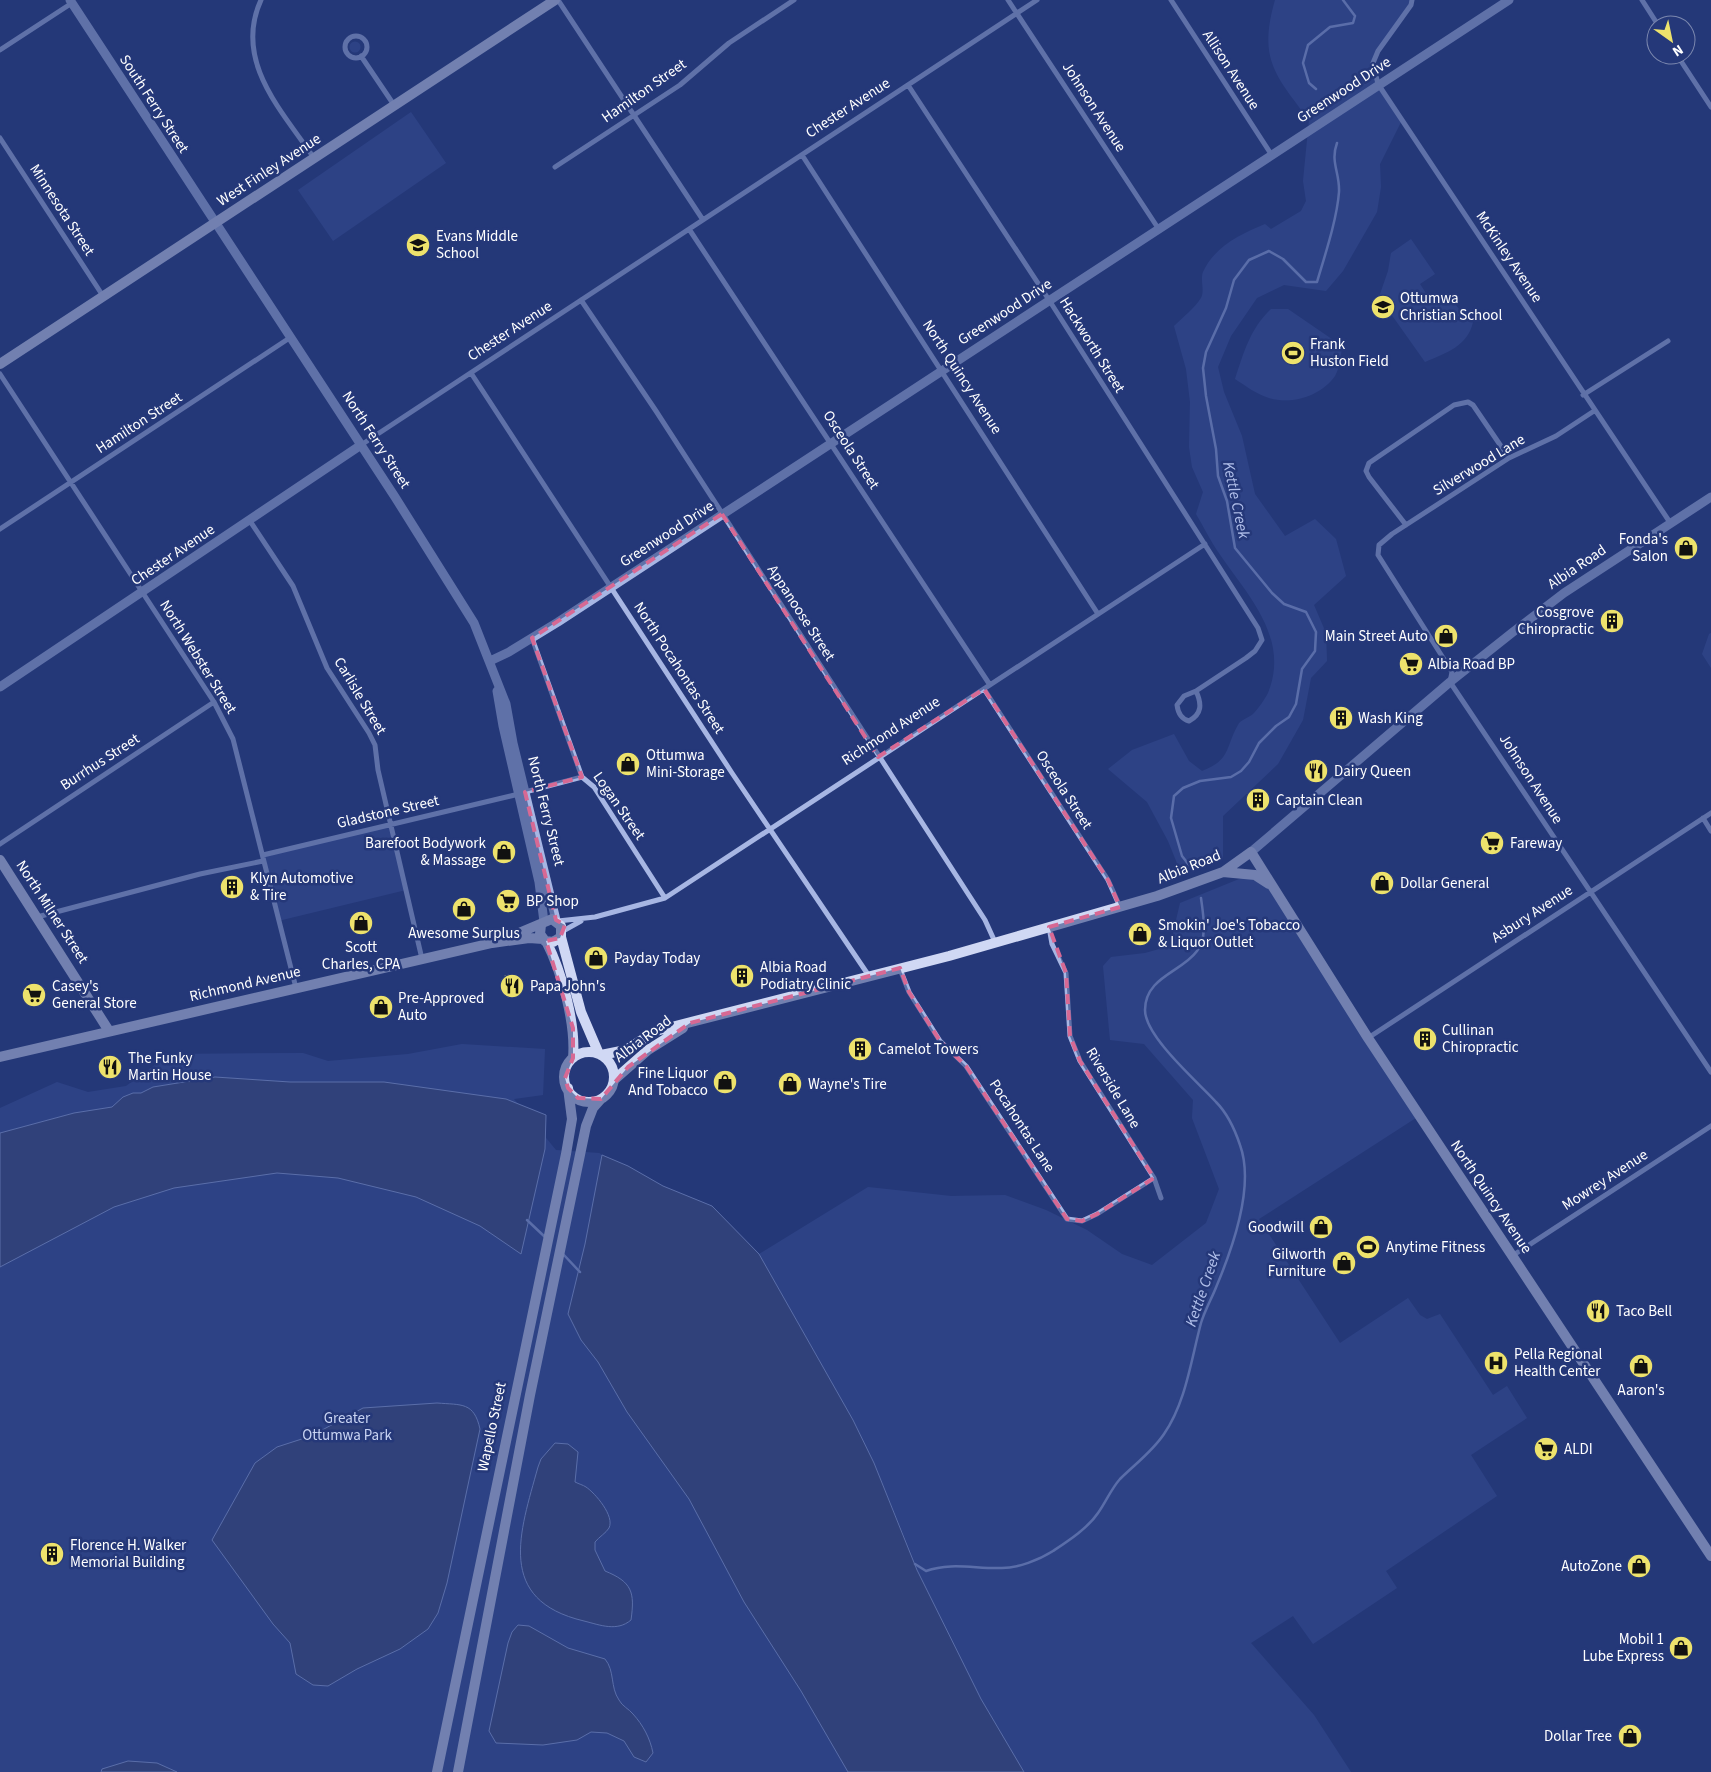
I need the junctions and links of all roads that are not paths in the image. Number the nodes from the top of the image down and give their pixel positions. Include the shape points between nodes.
1 (261, 0) edge
2 (556, 0) edge
3 (794, 0) edge
4 (1008, 0) edge
5 (1037, 0) edge
6 (1171, 0) edge
7 (1412, 0) edge
8 (1509, 0) edge
9 (1642, 0) edge
10 (71, 2) edge
11 (1017, 13) junction
12 (1652, 15) edge
13 (0, 50) edge
14 (362, 56) junction
15 (1684, 65) edge
16 (1378, 84) junction
17 (908, 85) junction
18 (395, 105) junction
19 (1711, 107) edge
20 (634, 115) junction
21 (0, 138) edge
22 (1271, 154) junction
23 (802, 155) junction
24 (314, 158) junction
25 (555, 166) dead end
26 (703, 220) junction
27 (215, 224) junction
28 (1158, 228) junction
29 (689, 229) junction
30 (103, 296) junction
31 (581, 300) junction
32 (1049, 300) junction
33 (291, 337) junction
34 (1668, 341) dead end
35 (0, 364) edge
36 (940, 371) junction
37 (471, 373) junction
38 (0, 374) edge
39 (1583, 394) junction
40 (1594, 411) junction
41 (831, 443) junction
42 (361, 446) junction
43 (1509, 458) junction
44 (70, 482) junction
45 (1711, 498) edge
46 (722, 514) junction
47 (250, 521) junction
48 (1671, 524) junction
49 (1406, 525) junction
50 (0, 529) edge
51 (1205, 544) junction
52 (1379, 545) joint
53 (612, 587) junction
54 (142, 593) junction
55 (1098, 614) junction
56 (532, 638) junction
57 (490, 661) junction
58 (1450, 682) junction
59 (990, 685) junction
60 (0, 687) edge
61 (984, 689) junction
62 (1196, 691) junction
63 (214, 702) junction
64 (878, 756) junction
65 (582, 777) junction
66 (522, 793) junction
67 (1711, 813) edge
68 (1703, 818) junction
69 (391, 824) junction
70 (770, 828) junction
71 (1711, 831) edge
72 (0, 844) edge
73 (1251, 852) junction
74 (262, 858) junction
75 (0, 860) edge
76 (1223, 872) junction
77 (1273, 887) junction
78 (1590, 891) junction
79 (664, 898) junction
80 (1120, 907) junction
81 (36, 917) junction
82 (584, 919) junction
83 (557, 921) junction
84 (543, 923) junction
85 (1049, 928) junction
86 (562, 934) junction
87 (545, 940) junction
88 (995, 942) junction
89 (497, 943) junction
90 (422, 959) junction
91 (900, 968) junction
92 (869, 976) junction
93 (296, 988) junction
94 (690, 1023) junction
95 (109, 1032) junction
96 (1368, 1038) junction
97 (600, 1055) junction
98 (0, 1057) edge
99 (573, 1058) junction
100 (1711, 1072) edge
101 (614, 1080) junction
102 (568, 1088) junction
103 (601, 1099) junction
104 (1711, 1126) edge
105 (1154, 1178) junction
106 (1161, 1198) dead end
107 (1512, 1256) junction
108 (1711, 1556) edge
109 (437, 1772) edge
110 (458, 1772) edge

1 - 24 street via 251,40 262,81
2 - 18 main road, West Finley Avenue
2 - 20 street
3 - 20 street, Hamilton Street via 729,43 680,85
4 - 11 street, Johnson Avenue
5 - 11 street, Chester Avenue
6 - 22 street, Allison Avenue
7 - 16 street, McKinley Avenue via 1373,63
8 - 16 street, Greenwood Drive
9 - 12 street
10 - 13 street
10 - 27 street, South Ferry Street
11 - 17 street, Chester Avenue
11 - 28 street, Johnson Avenue
14 - 14 street via 365,42 359,37 350,38 346,43 346,53 354,58
14 - 18 street
15 - 19 street
16 - 22 street, Greenwood Drive
16 - 39 street, McKinley Avenue
17 - 23 street, Chester Avenue
17 - 32 street, Hackworth Street
18 - 24 main road, West Finley Avenue
20 - 25 street, Hamilton Street
20 - 26 street
21 - 30 street, Minnesota Street
22 - 28 street, Greenwood Drive
23 - 26 street, Chester Avenue
23 - 36 street, North Quincy Avenue
24 - 27 main road, West Finley Avenue
26 - 29 street, Chester Avenue
27 - 30 main road, West Finley Avenue
27 - 33 street, North Ferry Street
28 - 32 street, Greenwood Drive
29 - 31 street, Chester Avenue
29 - 41 street, Osceola Street
30 - 35 main road, West Finley Avenue
31 - 37 street, Chester Avenue
31 - 46 street, Appanoose Street
32 - 36 street, Greenwood Drive
32 - 51 street, Hackworth Street
33 - 42 street, North Ferry Street
33 - 44 street, Hamilton Street
34 - 39 street
36 - 41 street, Greenwood Drive
36 - 55 street, North Quincy Avenue
37 - 42 street, Chester Avenue
37 - 53 street, North Pocahontas Street
38 - 44 street, North Webster Street
39 - 40 street, McKinley Avenue
40 - 43 street, Silverwood Lane via 1556,436
40 - 48 street, McKinley Avenue
41 - 46 street, Greenwood Drive
41 - 59 street, Osceola Street
42 - 47 street, Chester Avenue
42 - 57 street, North Ferry Street via 466,608
43 - 49 street, Silverwood Lane
43 - 49 street via 1473,405 1458,403 1369,464 1366,471
44 - 50 street, Hamilton Street
44 - 54 street, North Webster Street
45 - 48 street, Albia Road
46 - 53 street, Greenwood Drive
46 - 64 street, Appanoose Street
47 - 54 street, Chester Avenue
47 - 69 street, Carlisle Street via 293,586 327,668 370,733
48 - 58 street, Albia Road via 1564,593
49 - 52 street, Silverwood Lane
51 - 55 street, Richmond Avenue
51 - 62 street, Hackworth Street via 1258,628 1262,640 1246,658
52 - 58 street, Johnson Avenue via 1378,555 1452,672
53 - 56 street, Greenwood Drive
53 - 70 street, North Pocahontas Street
54 - 60 street, Chester Avenue
54 - 63 street, North Webster Street
55 - 59 street, Richmond Avenue
56 - 57 street, Greenwood Drive
56 - 65 street, Logan Street
57 - 66 street, North Ferry Street via 506,704
58 - 73 street, Albia Road
58 - 78 street, Johnson Avenue
59 - 61 street, Richmond Avenue
61 - 64 street, Richmond Avenue
61 - 80 street, Osceola Street via 1108,880
62 - 62 street via 1184,696 1177,705 1184,720 1189,721 1199,712
63 - 72 street, Burrhus Street
63 - 74 street, North Webster Street via 233,739
64 - 70 street, Richmond Avenue
64 - 88 street, Appanoose Street via 985,920
65 - 66 street, Gladstone Street
65 - 79 street, Logan Street via 594,787
66 - 69 street, Gladstone Street
66 - 83 street, North Ferry Street
66 - 84 street, North Ferry Street via 539,882
67 - 68 street, Asbury Avenue
68 - 71 street
68 - 78 street, Asbury Avenue
69 - 74 street, Gladstone Street
69 - 90 street, Carlisle Street
70 - 79 street, Richmond Avenue
70 - 92 street, North Pocahontas Street
73 - 76 main road, Albia Road
73 - 77 main road, North Quincy Avenue
74 - 81 street, Gladstone Street
74 - 93 street, North Webster Street
75 - 81 main road, North Milner Street
76 - 77 main road via 1256,876
76 - 80 main road, Albia Road
77 - 96 main road, North Quincy Avenue
78 - 96 street, Asbury Avenue
78 - 100 street, Johnson Avenue
79 - 82 street, Richmond Avenue
80 - 85 main road, Albia Road
81 - 95 main road, North Milner Street
82 - 83 street, Richmond Avenue
82 - 86 street, Richmond Avenue
83 - 84 main road
83 - 86 main road
84 - 87 main road via 540,934
84 - 89 main road, Richmond Avenue
85 - 88 main road, Albia Road
85 - 105 street, Riverside Lane via 1052,944 1066,972 1068,1018 1080,1061
86 - 87 main road via 553,942
86 - 97 main road via 582,1012
87 - 89 main road, Richmond Avenue via 529,938
87 - 99 main road via 556,963 573,1028
88 - 91 main road, Albia Road
89 - 90 main road, Richmond Avenue
90 - 93 main road, Richmond Avenue
91 - 92 main road, Albia Road
91 - 105 street, Pocahontas Lane via 909,992 940,1042 966,1066 1067,1219 1082,1221 1097,1214
92 - 94 main road, Albia Road
93 - 95 main road, Richmond Avenue
94 - 97 main road, Albia Road via 656,1031 626,1050
94 - 101 main road, Albia Road via 648,1050
95 - 98 main road, Richmond Avenue
96 - 107 main road, North Quincy Avenue
97 - 99 main road via 588,1052
97 - 101 main road via 610,1063
99 - 102 main road via 565,1072
101 - 103 main road via 610,1091
102 - 103 main road via 582,1100
102 - 109 main road, Wapello Street via 572,1119
103 - 110 main road, Wapello Street via 593,1108 586,1126 530,1395
104 - 107 street, Mowrey Avenue
105 - 106 street, Riverside Lane
107 - 108 main road, North Quincy Avenue

